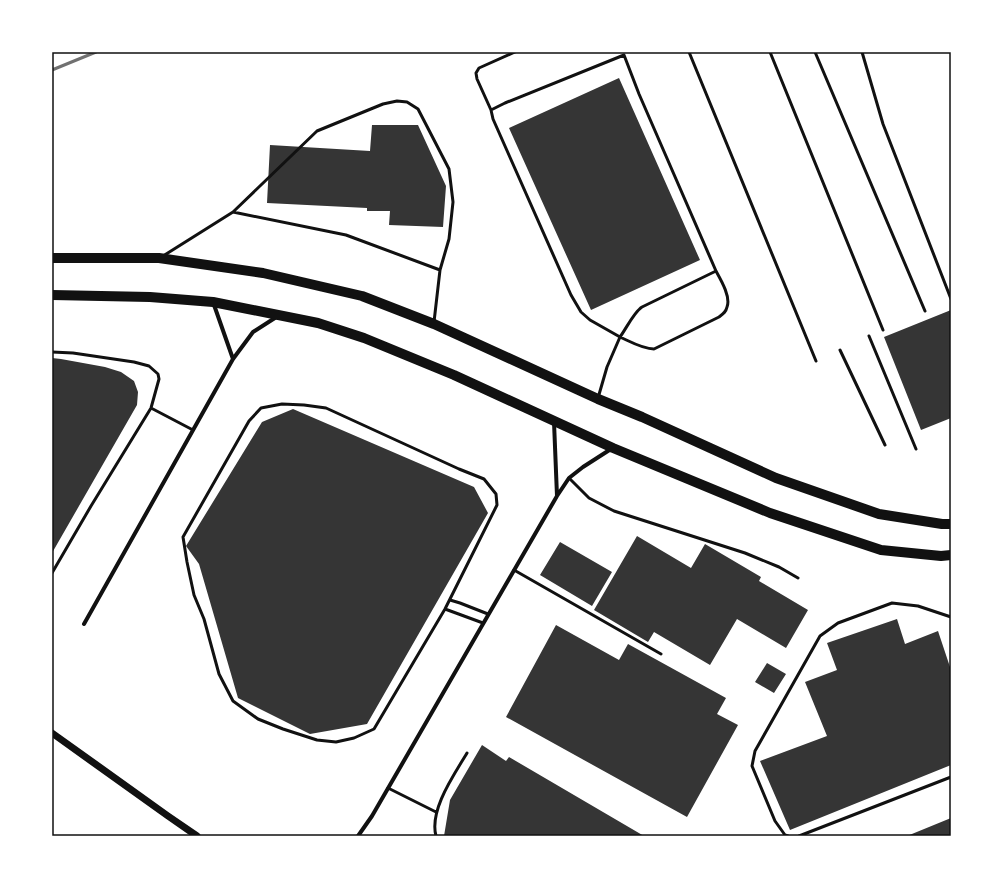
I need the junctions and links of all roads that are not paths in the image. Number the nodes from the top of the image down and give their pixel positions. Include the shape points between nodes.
1 (515, 52) edge
2 (689, 52) edge
3 (770, 52) edge
4 (815, 52) edge
5 (862, 52) edge
6 (623, 54) edge
7 (491, 110) junction
8 (233, 212) junction
9 (52, 258) edge
10 (160, 258) junction
11 (440, 270) junction
12 (716, 271) junction
13 (52, 295) edge
14 (951, 299) edge
15 (213, 302) junction
16 (926, 311) dead end
17 (280, 315) junction
18 (434, 324) junction
19 (883, 330) dead end
20 (869, 336) dead end
21 (620, 337) junction
22 (840, 350) dead end
23 (52, 352) edge
24 (233, 358) junction
25 (816, 361) dead end
26 (598, 399) junction
27 (150, 408) junction
28 (554, 421) junction
29 (193, 430) junction
30 (885, 444) dead end
31 (613, 448) junction
32 (916, 449) dead end
33 (569, 478) junction
34 (557, 496) junction
35 (951, 524) edge
36 (946, 557) edge
37 (514, 570) junction
38 (52, 573) edge
39 (798, 578) dead end
40 (450, 600) junction
41 (445, 609) junction
42 (488, 614) junction
43 (951, 618) edge
44 (483, 623) junction
45 (84, 624) dead end
46 (661, 654) dead end
47 (52, 733) edge
48 (467, 753) dead end
49 (951, 777) edge
50 (388, 788) junction
51 (436, 812) junction
52 (197, 836) edge
53 (358, 836) edge
54 (436, 836) edge
55 (788, 836) edge
56 (799, 836) edge

1 - 7 lane via 479,68 476,73
2 - 25 lane
3 - 19 lane
4 - 16 lane
5 - 14 lane via 883,124
6 - 7 lane
6 - 12 lane
7 - 21 lane via 571,295 581,312 590,320
8 - 10 lane
8 - 11 lane via 346,235
8 - 11 lane via 318,132 383,104 407,102 418,109 449,169 453,202 449,239
9 - 10 main road
10 - 18 main road via 263,274 362,296
11 - 18 lane
12 - 21 lane via 642,307 635,313
12 - 21 lane via 724,284 728,302 724,313 719,317 654,349 645,348
13 - 15 main road via 150,297
15 - 17 main road
15 - 24 street
17 - 24 street via 253,332
17 - 28 main road via 318,323 364,338 454,375
18 - 26 main road
20 - 32 lane
21 - 26 lane via 607,367
22 - 30 lane
23 - 27 lane via 88,355 149,366 158,374 159,379
24 - 29 street
26 - 35 main road via 776,478 879,514
27 - 29 lane
27 - 38 lane
28 - 31 main road
28 - 34 street
29 - 45 street
31 - 33 street
31 - 36 main road via 770,513 881,550
33 - 34 street
33 - 39 lane via 589,498 614,511 745,553
34 - 37 street
37 - 42 street
37 - 46 lane
40 - 41 lane
40 - 41 lane via 497,505 496,494 484,479 326,408 282,404 261,408 249,421 183,537 194,596 204,619 219,674 233,702 258,719 317,740 336,742 354,738 374,729
40 - 42 lane
41 - 44 lane
42 - 44 street
43 - 55 lane via 918,606 892,603 838,623 820,636 755,751 752,766 775,821 785,836
44 - 50 street
47 - 52 street
48 - 51 lane via 446,788
49 - 56 lane
50 - 51 lane
50 - 53 street
51 - 54 lane

